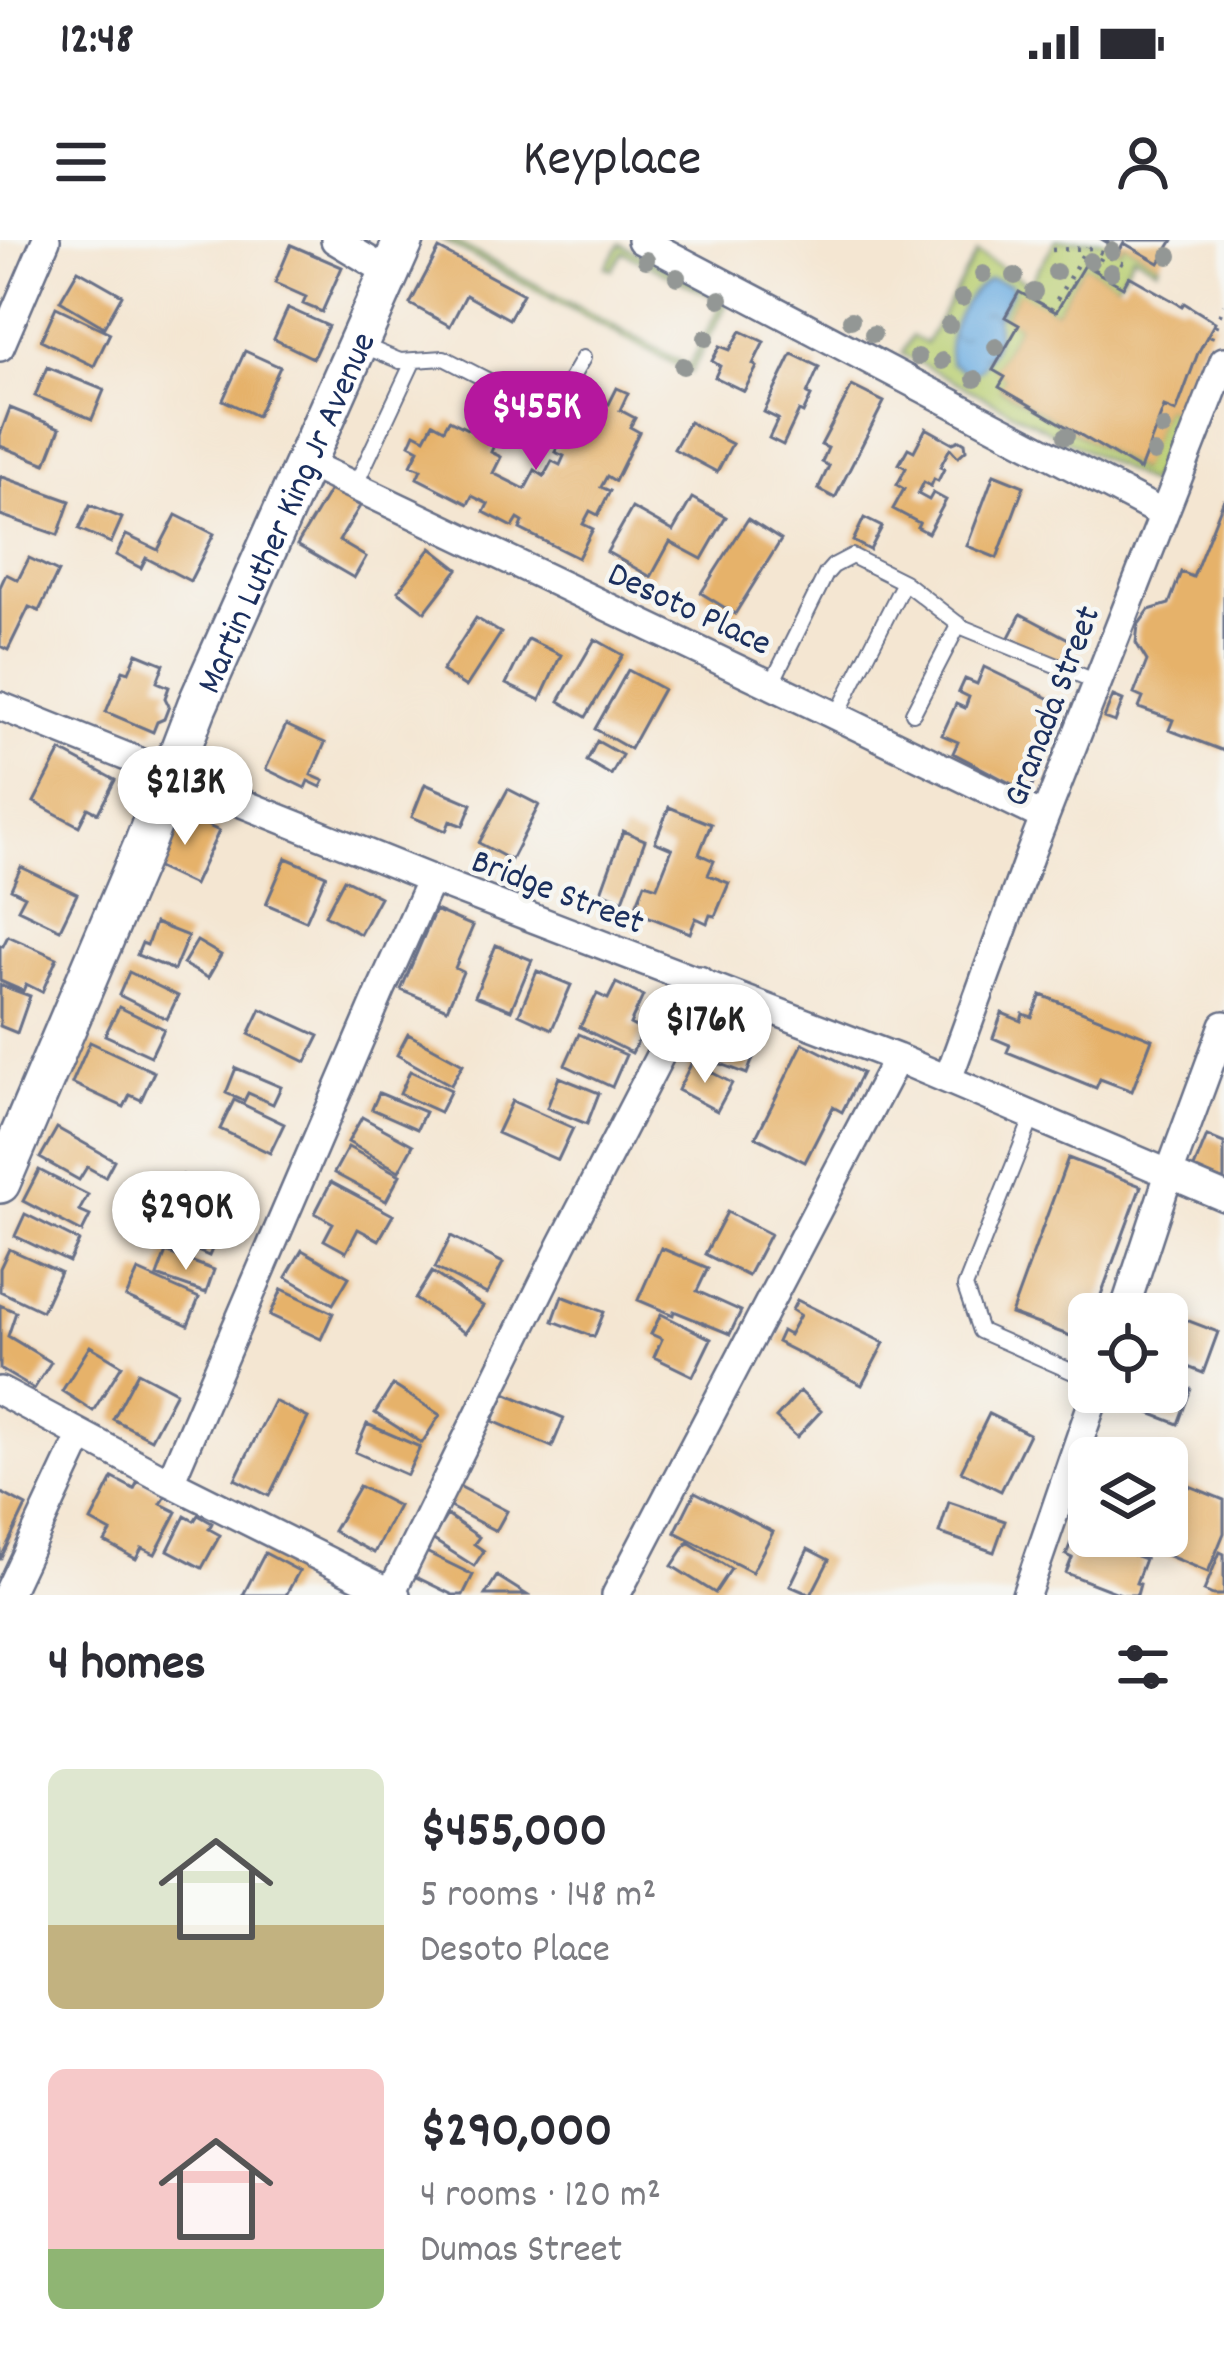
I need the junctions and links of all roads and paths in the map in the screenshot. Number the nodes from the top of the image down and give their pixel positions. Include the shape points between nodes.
1 (46, 240) edge
2 (334, 240) edge
3 (641, 240) edge
4 (1087, 247) junction
5 (1052, 250) dead end
6 (1104, 253) junction
7 (397, 256) edge
8 (1127, 266) dead end
9 (1094, 271) dead end
10 (1051, 310) dead end
11 (3, 331) edge
12 (359, 344) junction
13 (583, 358) dead end
14 (1224, 361) edge
15 (412, 362) junction
16 (306, 464) junction
17 (355, 486) junction
18 (1163, 514) junction
19 (904, 583) junction
20 (959, 624) junction
21 (1096, 682) junction
22 (772, 683) junction
23 (0, 706) edge
24 (913, 712) dead end
25 (837, 716) junction
26 (172, 774) junction
27 (1044, 817) junction
28 (431, 879) junction
29 (699, 980) junction
30 (1224, 1025) edge
31 (897, 1058) junction
32 (948, 1079) junction
33 (1033, 1116) junction
34 (1169, 1174) junction
35 (0, 1183) edge
36 (1224, 1197) edge
37 (1130, 1293) edge
38 (1068, 1369) edge
39 (0, 1390) edge
40 (1089, 1413) edge
41 (82, 1435) junction
42 (170, 1482) junction
43 (392, 1594) edge
44 (7, 1595) edge
45 (616, 1595) edge
46 (1026, 1595) edge

1 - 11 street
2 - 7 street
3 - 18 street
4 - 5 path
4 - 6 path
4 - 10 path
6 - 8 path
6 - 9 path
7 - 12 street, Martin Luther King Jr Avenue
12 - 15 lane
12 - 16 street, Martin Luther King Jr Avenue
13 - 15 lane via 561,396 534,404 444,358
14 - 18 street, Granada Street
15 - 17 lane
16 - 17 street, Desoto Place
16 - 26 street, Martin Luther King Jr Avenue
17 - 22 street, Desoto Place
18 - 21 street, Granada Street
19 - 20 lane
19 - 22 lane via 852,556 833,566
19 - 25 lane
20 - 21 lane
20 - 24 lane
21 - 27 street, Granada Street
22 - 25 street, Desoto Place
23 - 26 street, Bridge Street
25 - 27 street, Desoto Place
26 - 28 street, Bridge Street
26 - 35 street, Martin Luther King Jr Avenue
27 - 32 street, Granada Street
28 - 29 street, Bridge Street
28 - 42 street
29 - 31 street, Bridge Street
29 - 43 street
30 - 34 street
31 - 32 street, Bridge Street
31 - 45 street
32 - 33 street, Bridge Street
33 - 34 street, Bridge Street
33 - 38 lane via 965,1287 980,1331
34 - 36 street, Bridge Street
34 - 37 street
39 - 41 street
40 - 46 street
41 - 42 street
41 - 44 street
42 - 43 street

